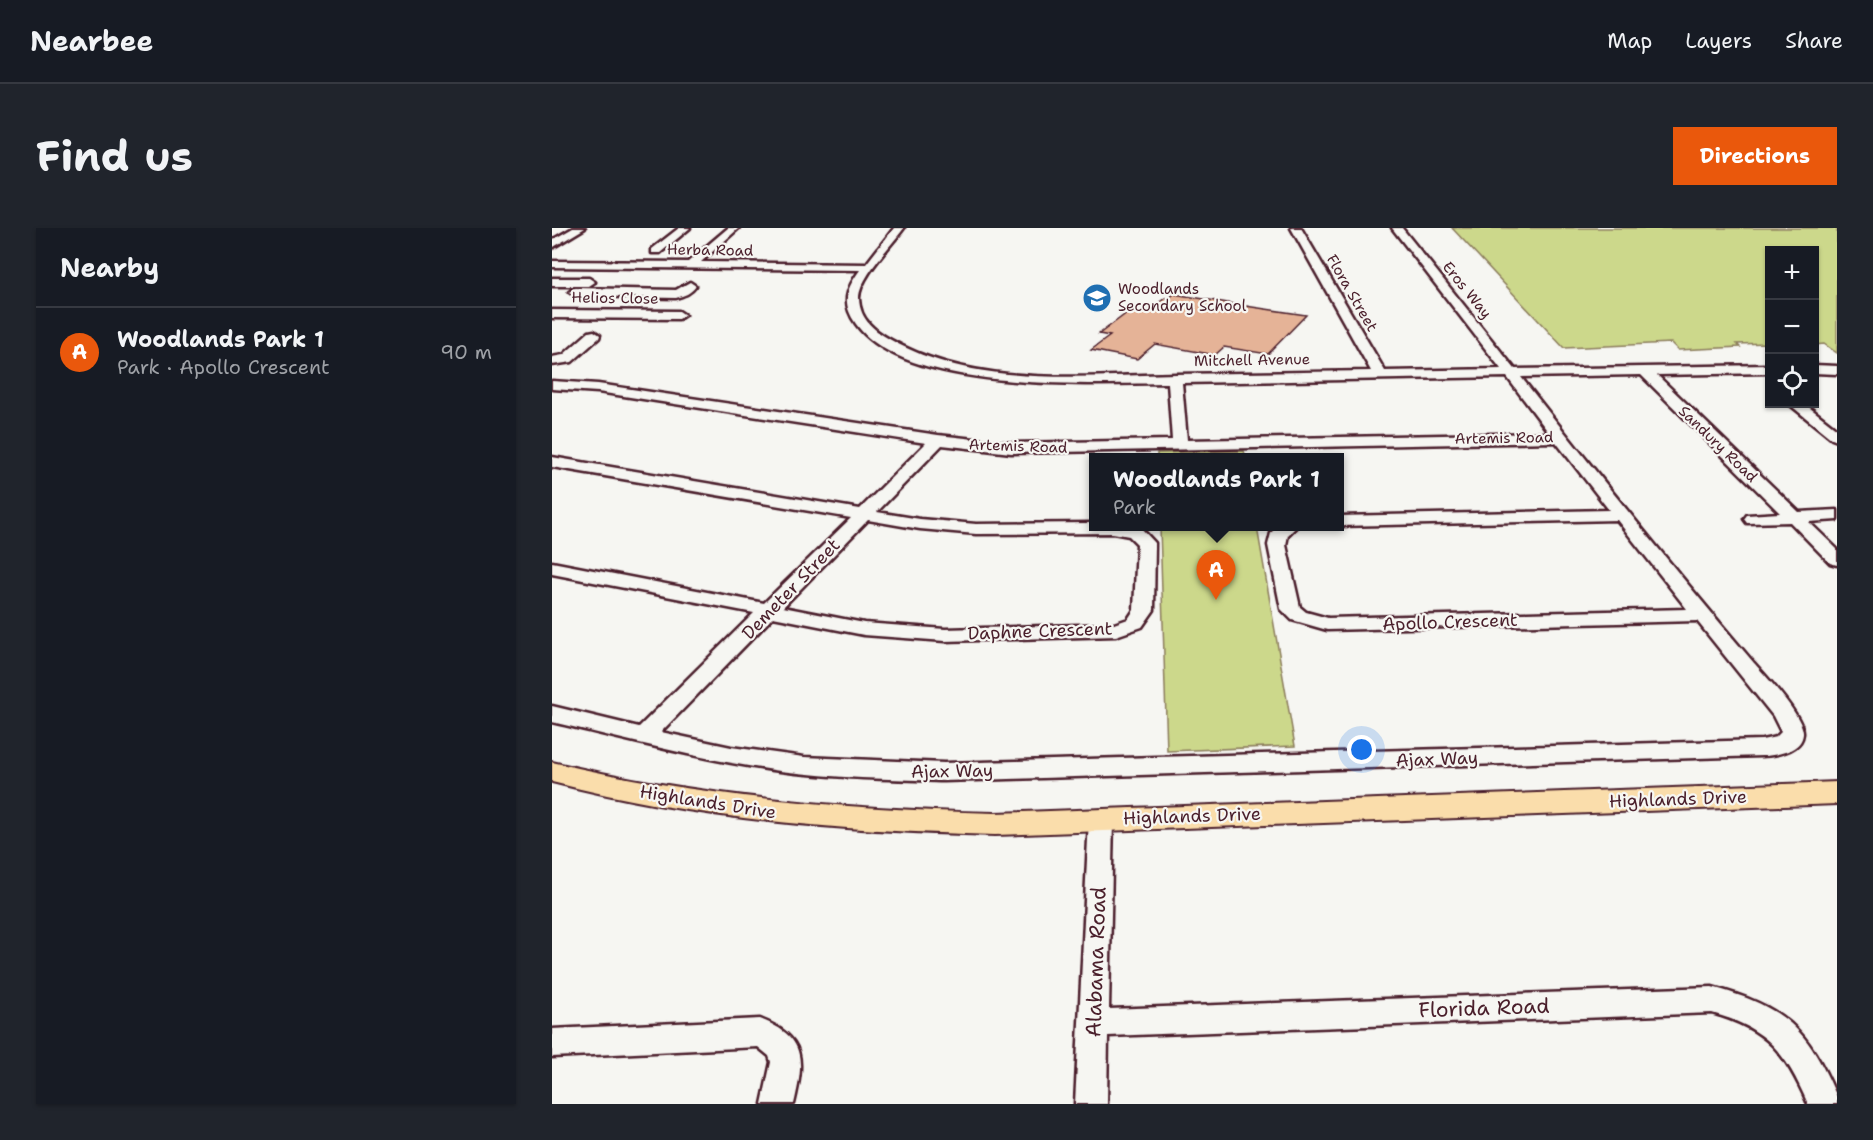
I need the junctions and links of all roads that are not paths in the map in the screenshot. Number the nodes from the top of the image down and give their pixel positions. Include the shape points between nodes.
1 (580, 228) edge
2 (685, 228) edge
3 (734, 228) edge
4 (899, 228) edge
5 (1296, 228) edge
6 (1396, 228) edge
7 (555, 248) edge
8 (656, 251) dead end
9 (552, 264) edge
10 (612, 264) junction
11 (691, 265) junction
12 (867, 267) junction
13 (552, 282) edge
14 (589, 282) junction
15 (690, 286) dead end
16 (561, 303) edge
17 (679, 315) dead end
18 (594, 335) dead end
19 (552, 361) edge
20 (1754, 369) junction
21 (1765, 369) edge
22 (1819, 369) edge
23 (1644, 370) junction
24 (1837, 370) edge
25 (1511, 372) junction
26 (1380, 375) junction
27 (1174, 378) junction
28 (1765, 378) edge
29 (552, 385) edge
30 (1801, 408) edge
31 (1837, 436) edge
32 (1561, 437) junction
33 (938, 441) junction
34 (1180, 445) junction
35 (552, 462) edge
36 (1624, 515) junction
37 (1837, 515) edge
38 (862, 516) junction
39 (1793, 517) junction
40 (1753, 519) dead end
41 (1344, 521) edge
42 (1089, 528) edge
43 (1130, 531) edge
44 (1283, 531) edge
45 (1837, 559) edge
46 (552, 568) edge
47 (768, 612) junction
48 (1702, 615) junction
49 (552, 714) edge
50 (644, 736) junction
51 (552, 772) edge
52 (1837, 793) edge
53 (1101, 819) junction
54 (1094, 1023) junction
55 (552, 1043) edge
56 (778, 1104) edge
57 (1091, 1104) edge
58 (1824, 1104) edge

1 - 7 street
2 - 8 street
3 - 11 street
4 - 12 street, Mitchell Avenue
5 - 26 street, Flora Street
6 - 25 street, Eros Way
9 - 10 street, Herba Road
10 - 11 street, Herba Road
10 - 14 street
11 - 12 street, Herba Road
12 - 27 street, Mitchell Avenue via 852,296 859,320 887,343 923,359 967,370 1033,378
13 - 14 street
14 - 16 street
15 - 16 street via 676,294
16 - 17 street, Helios Close
18 - 19 street via 567,359
20 - 21 street, Mitchell Avenue
20 - 23 street, Mitchell Avenue
20 - 28 street
22 - 24 street
23 - 25 street, Mitchell Avenue
23 - 39 street, Sandury Road
25 - 26 street, Mitchell Avenue
25 - 32 street, Ajax Way
26 - 27 street, Mitchell Avenue
27 - 34 street
29 - 33 street, Artemis Road via 598,388
30 - 31 street
32 - 34 street, Artemis Road
32 - 36 street, Ajax Way
33 - 34 street, Artemis Road via 1011,448
33 - 38 street, Demeter Street
35 - 38 street, Daphne Crescent
36 - 41 street
36 - 48 street, Ajax Way
37 - 39 street
38 - 42 street, Daphne Crescent via 976,529
38 - 47 street, Demeter Street
39 - 40 street
39 - 45 street, Sandury Road
43 - 47 street, Daphne Crescent via 1146,543 1144,610 1135,623 1116,630 945,635 864,629
44 - 48 street, Apollo Crescent via 1277,545 1291,609 1299,616 1327,624
46 - 47 street, Daphne Crescent
47 - 50 street, Demeter Street
48 - 50 street, Ajax Way via 1785,716 1792,733 1788,741 1762,748 944,772 866,770 758,760
49 - 50 street, Ajax Way
51 - 53 main road, Highlands Drive via 699,803 810,817 995,824
52 - 53 main road, Highlands Drive
53 - 54 street, Alabama Road
54 - 57 street, Alabama Road
54 - 58 street, Florida Road via 1712,1000 1736,1005 1785,1033 1805,1061
55 - 56 street via 760,1033 774,1038 784,1049 786,1068

